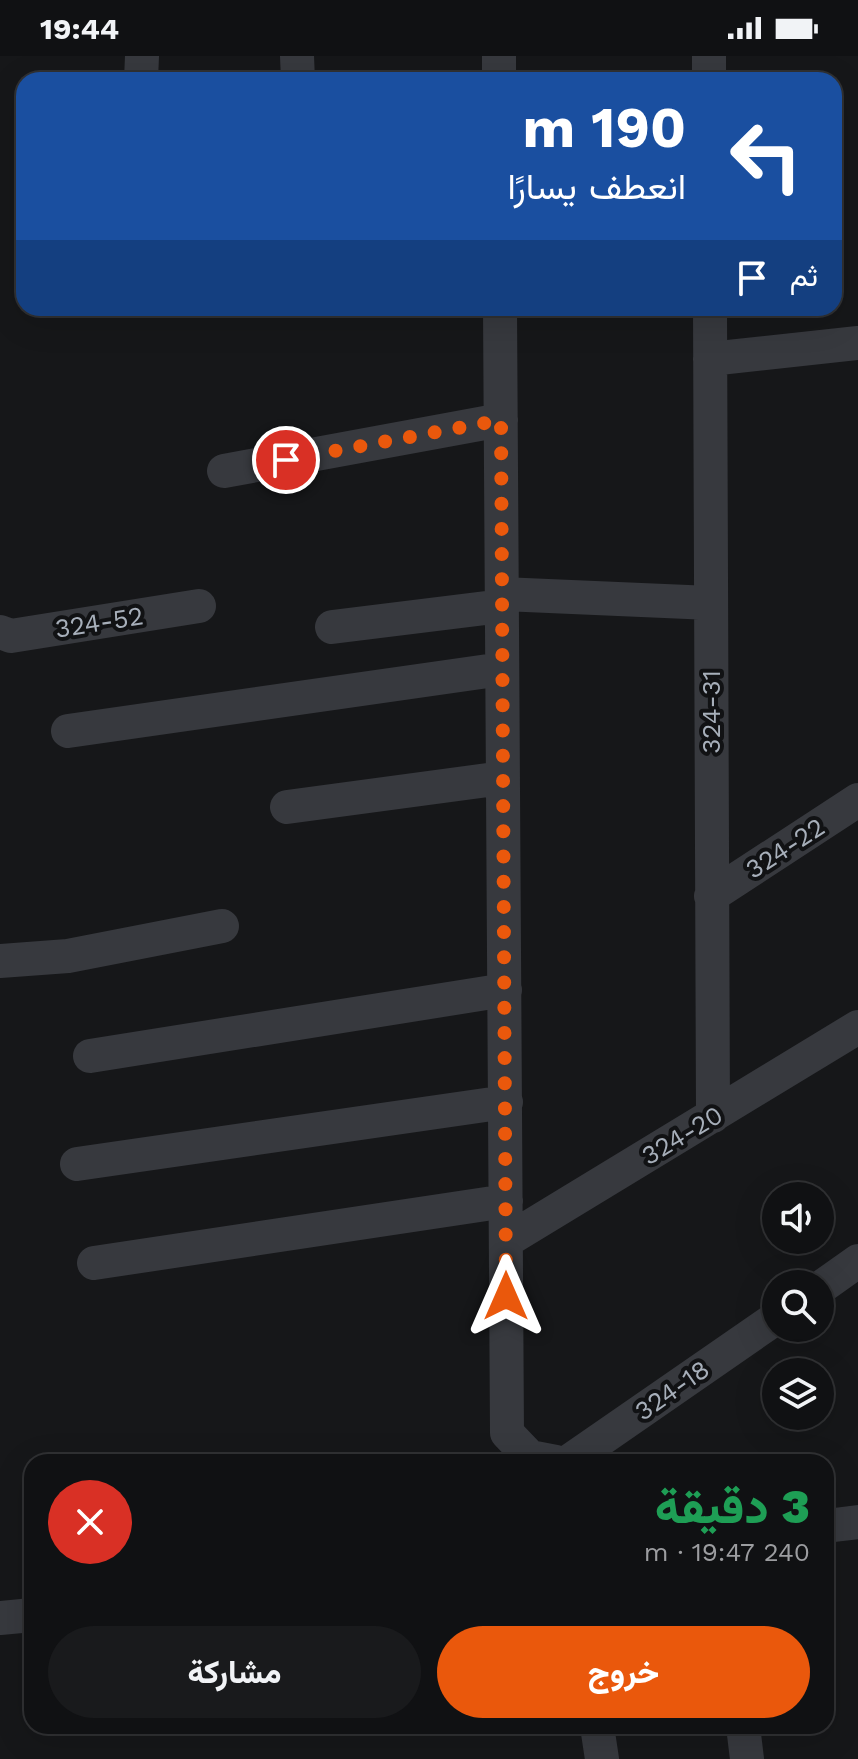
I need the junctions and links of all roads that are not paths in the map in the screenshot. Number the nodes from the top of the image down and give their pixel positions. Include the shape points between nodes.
1 (500, 316) edge
2 (710, 316) edge
3 (858, 343) edge
4 (710, 359) junction
5 (501, 420) junction
6 (224, 471) dead end
7 (502, 600) junction
8 (711, 603) junction
9 (199, 606) dead end
10 (332, 627) dead end
11 (0, 632) edge
12 (502, 669) junction
13 (68, 731) dead end
14 (503, 778) junction
15 (858, 800) edge
16 (287, 807) dead end
17 (711, 896) junction
18 (222, 926) dead end
19 (0, 961) edge
20 (505, 990) junction
21 (858, 1027) edge
22 (90, 1056) dead end
23 (506, 1102) junction
24 (713, 1116) junction
25 (77, 1164) dead end
26 (506, 1201) junction
27 (506, 1241) junction
28 (858, 1261) edge
29 (94, 1263) dead end
30 (834, 1278) edge
31 (762, 1328) edge
32 (527, 1454) edge
33 (580, 1454) edge
34 (858, 1522) edge
35 (834, 1525) edge
36 (24, 1616) edge
37 (0, 1618) edge
38 (598, 1734) edge
39 (744, 1734) edge
40 (602, 1759) edge
41 (747, 1759) edge

1 - 5 street
2 - 4 street, 324-31
3 - 4 street
4 - 8 street, 324-31
5 - 6 street
5 - 7 street
7 - 8 street
7 - 10 street
7 - 12 street
8 - 17 street, 324-31
9 - 11 street, 324-52 via 11,636
12 - 13 street
12 - 14 street
14 - 16 street
14 - 20 street
15 - 17 street, 324-22
17 - 24 street, 324-31
18 - 19 street via 68,956
20 - 22 street
20 - 23 street
21 - 24 street, 324-20
23 - 25 street
23 - 26 street
24 - 27 street, 324-20
26 - 27 street
26 - 29 street
27 - 32 street via 507,1433
28 - 30 street
31 - 33 street, 324-18
34 - 35 street
36 - 37 street
38 - 40 street
39 - 41 street

